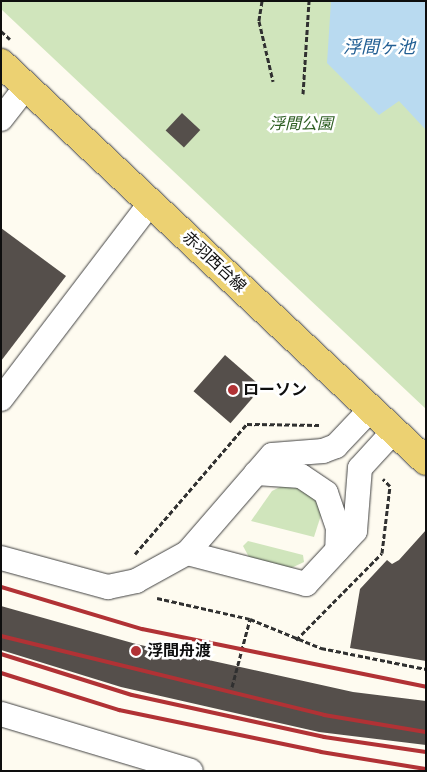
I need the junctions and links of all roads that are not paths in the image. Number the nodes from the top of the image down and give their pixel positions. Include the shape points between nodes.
1 (1, 63) edge
2 (26, 87) junction
3 (1, 119) edge
4 (151, 202) junction
5 (1, 399) edge
6 (370, 410) junction
7 (393, 432) junction
8 (426, 461) edge
9 (256, 473) junction
10 (337, 550) junction
11 (187, 554) junction
12 (1, 558) edge
13 (1, 714) edge
14 (191, 771) edge

1 - 2 main road, 赤羽西台線
2 - 3 street
2 - 4 main road, 赤羽西台線
4 - 5 street
4 - 6 main road, 赤羽西台線
6 - 7 main road, 赤羽西台線
6 - 9 street via 336,446 310,454 272,455
7 - 8 main road, 赤羽西台線
7 - 10 street via 360,468 355,530
9 - 10 street via 301,476 326,493 338,527
9 - 11 street
10 - 11 street via 306,584
11 - 12 street via 136,581 108,588
13 - 14 street

